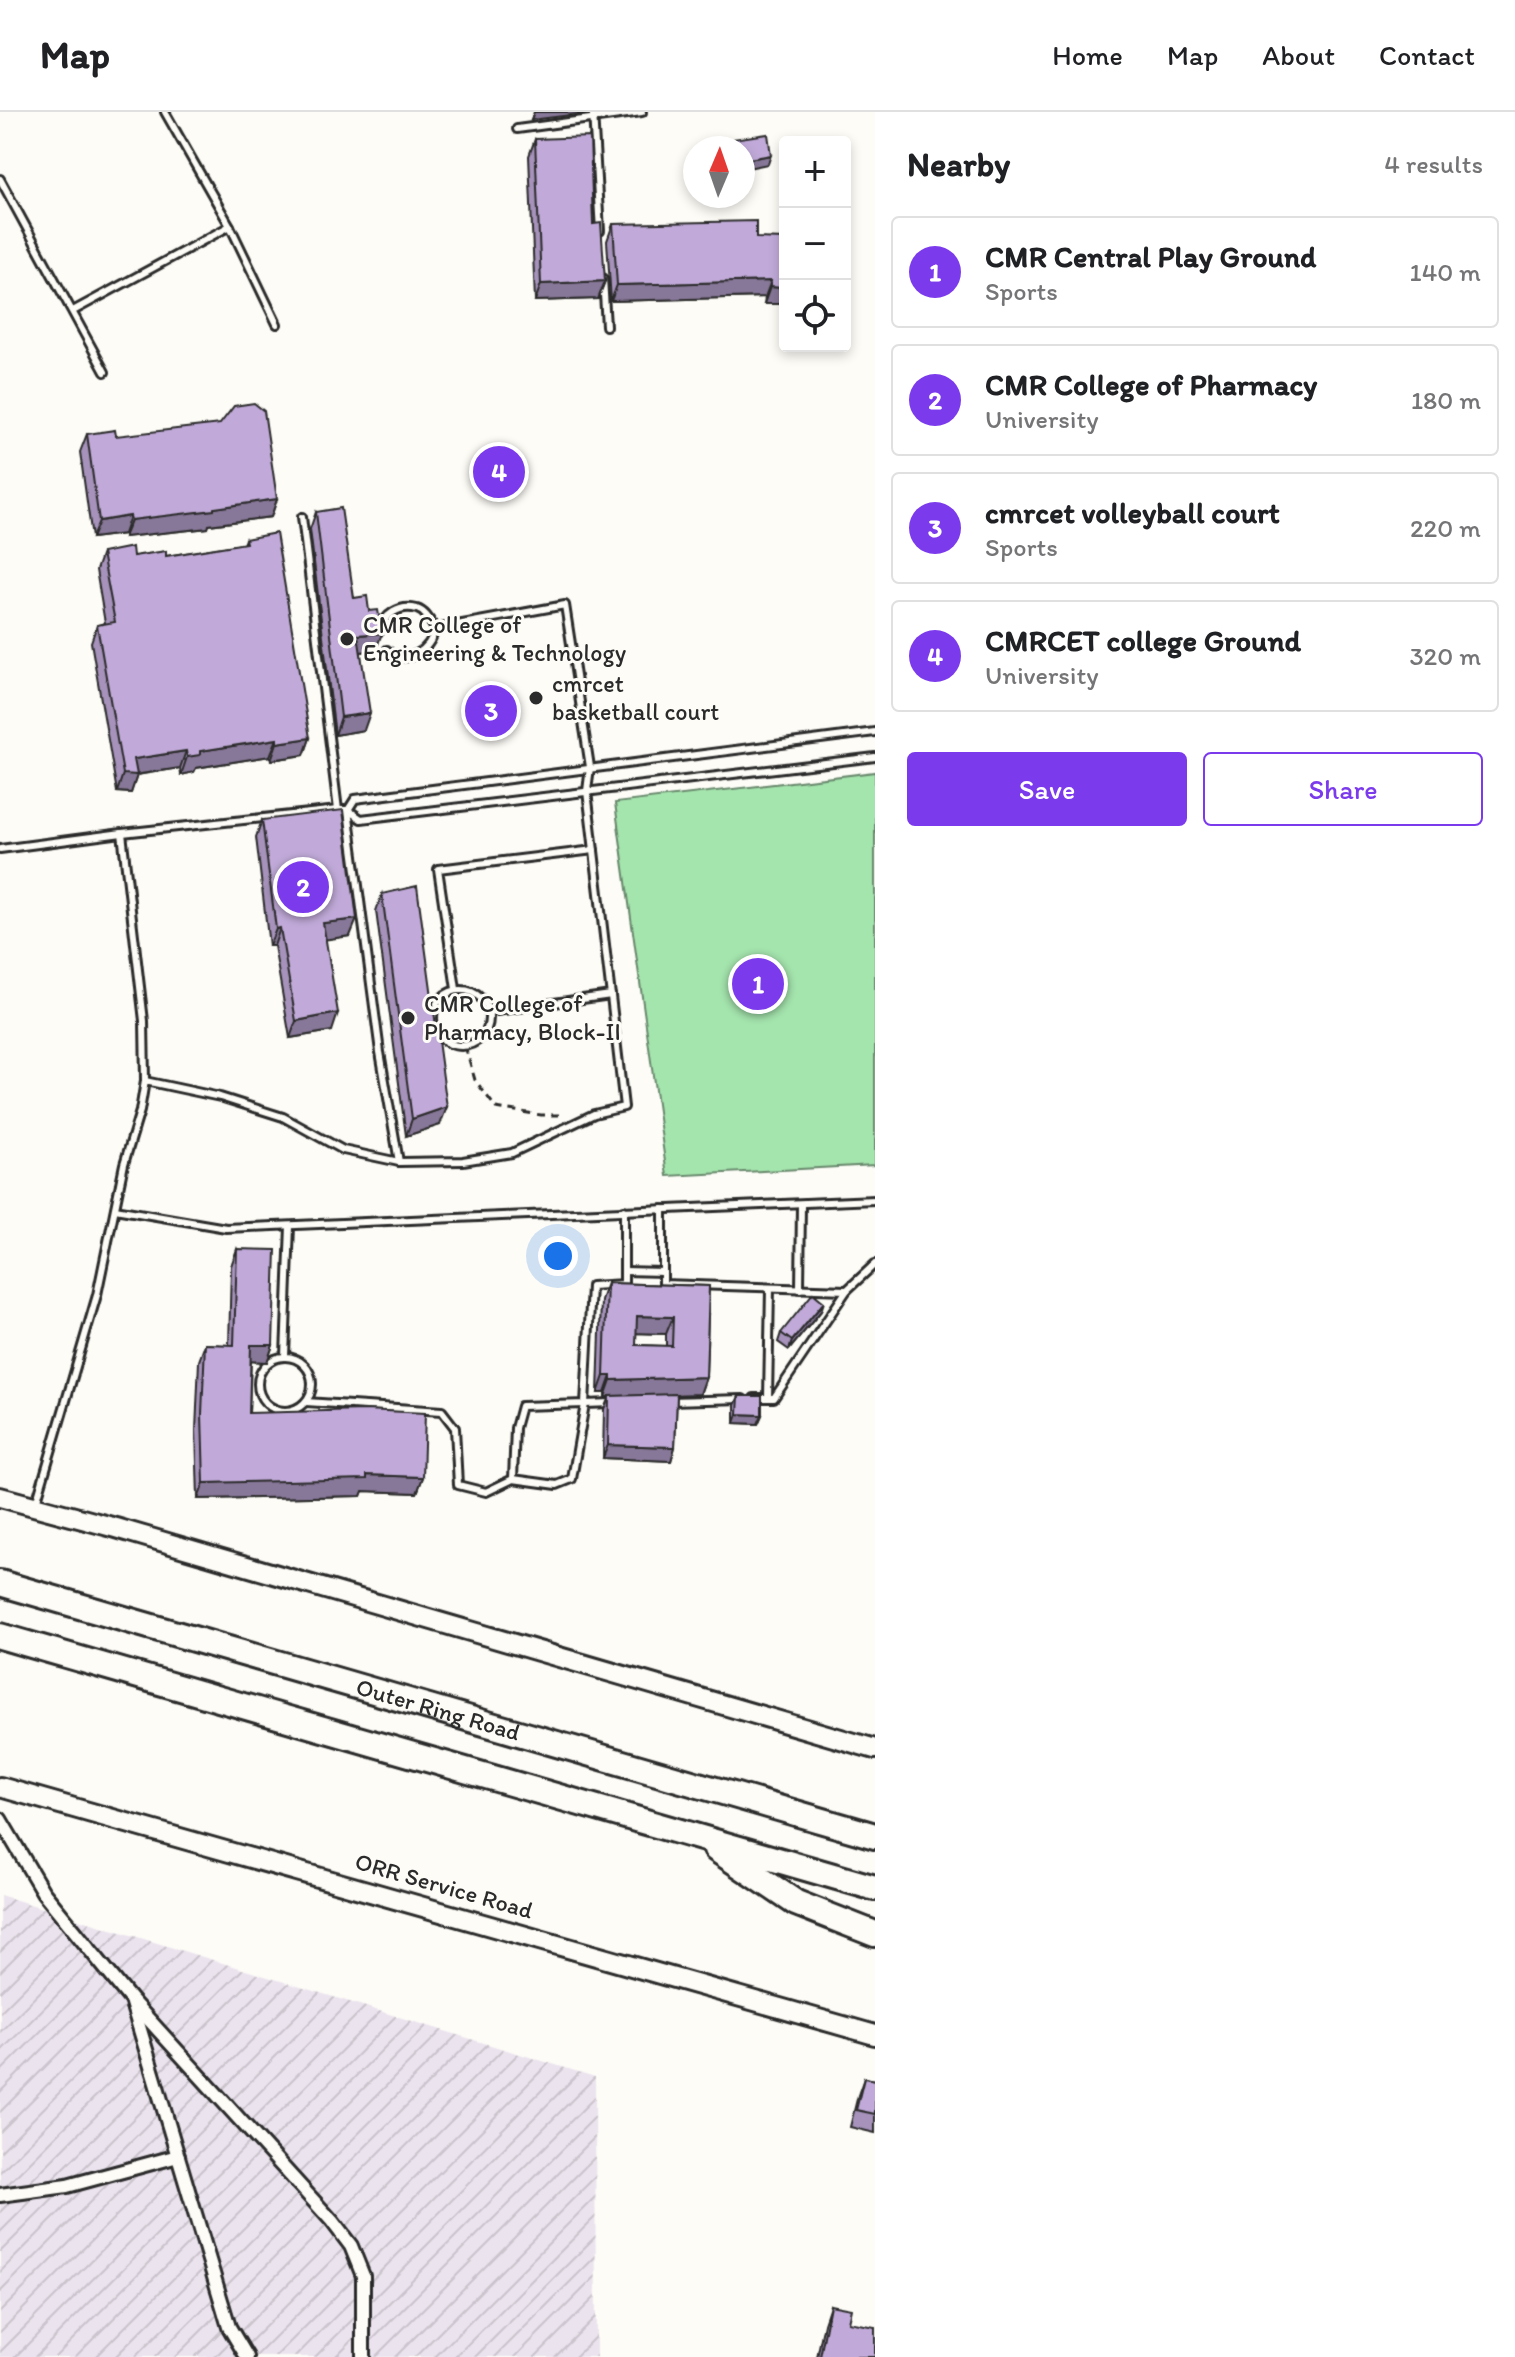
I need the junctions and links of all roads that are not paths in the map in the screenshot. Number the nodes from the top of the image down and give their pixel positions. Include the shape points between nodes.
1 (642, 112) edge
2 (167, 113) edge
3 (593, 115) edge
4 (517, 129) dead end
5 (0, 179) edge
6 (230, 226) junction
7 (601, 237) edge
8 (603, 267) edge
9 (73, 311) junction
10 (277, 324) dead end
11 (606, 326) dead end
12 (105, 372) dead end
13 (302, 517) dead end
14 (435, 629) junction
15 (380, 634) edge
16 (387, 650) dead end
17 (875, 732) edge
18 (875, 757) edge
19 (590, 767) junction
20 (587, 791) junction
21 (338, 810) junction
22 (348, 810) junction
23 (122, 833) junction
24 (0, 849) edge
25 (594, 850) junction
26 (456, 989) junction
27 (611, 995) junction
28 (489, 1012) junction
29 (145, 1081) junction
30 (399, 1162) junction
31 (875, 1200) edge
32 (801, 1204) junction
33 (115, 1209) junction
34 (663, 1209) junction
35 (624, 1210) junction
36 (290, 1226) junction
37 (875, 1264) edge
38 (624, 1271) junction
39 (663, 1272) junction
40 (770, 1288) junction
41 (800, 1289) junction
42 (847, 1290) junction
43 (285, 1356) junction
44 (768, 1398) junction
45 (661, 1401) edge
46 (306, 1402) junction
47 (616, 1403) edge
48 (585, 1404) junction
49 (513, 1479) junction
50 (0, 1497) edge
51 (35, 1507) junction
52 (0, 1583) edge
53 (0, 1636) edge
54 (875, 1749) edge
55 (0, 1787) edge
56 (0, 1819) edge
57 (693, 1834) junction
58 (875, 1836) edge
59 (875, 1888) edge
60 (875, 1934) edge
61 (131, 2000) junction
62 (875, 2035) edge
63 (178, 2156) junction
64 (0, 2195) edge
65 (247, 2357) edge
66 (363, 2357) edge

1 - 3 lane
2 - 6 lane
3 - 4 lane
3 - 7 lane
5 - 9 lane
6 - 9 lane
6 - 10 lane
8 - 11 lane
9 - 12 lane
13 - 21 lane
14 - 15 lane via 416,609 408,609 389,614
14 - 16 lane via 428,648 420,653 401,656
14 - 19 lane via 565,605
17 - 19 lane
18 - 20 lane
19 - 20 lane
19 - 22 lane via 355,799
20 - 22 lane via 361,819
20 - 25 lane
21 - 22 lane
21 - 23 lane
22 - 30 lane
23 - 24 lane
23 - 29 lane via 144,1021
25 - 26 lane via 438,869
25 - 27 lane
26 - 28 lane via 483,999
26 - 28 lane via 442,995 434,1008 438,1036 465,1046 479,1040 488,1028
27 - 28 lane
27 - 30 lane via 624,1107 594,1114 512,1153 463,1161
29 - 30 lane via 283,1117 343,1150
29 - 33 lane
31 - 32 lane
32 - 34 lane
32 - 41 lane
33 - 36 lane via 226,1228
33 - 51 lane via 97,1295
34 - 35 lane
34 - 39 lane
35 - 36 lane
35 - 38 lane
36 - 43 lane
37 - 42 lane
38 - 39 lane
38 - 48 lane via 624,1284 591,1286
39 - 40 lane via 663,1284
40 - 41 lane
40 - 44 lane
41 - 42 lane
42 - 44 lane via 774,1398
43 - 46 lane via 300,1361 310,1373 312,1388
43 - 46 lane via 260,1372 257,1388 264,1402 277,1410 293,1410
44 - 45 lane
46 - 49 lane via 442,1411 455,1428 458,1485 486,1492
47 - 48 lane
48 - 49 lane via 572,1479 557,1485
48 - 49 lane via 521,1406
50 - 51 main road
51 - 54 main road
52 - 58 highway, Outer Ring Road
53 - 57 highway, Outer Ring Road
55 - 62 main road, ORR Service Road
56 - 61 street via 43,1892
57 - 59 highway, Outer Ring Road
57 - 60 highway via 796,1903
61 - 63 street
61 - 66 street via 351,2246 363,2276
63 - 64 street via 67,2186
63 - 65 street via 229,2327

